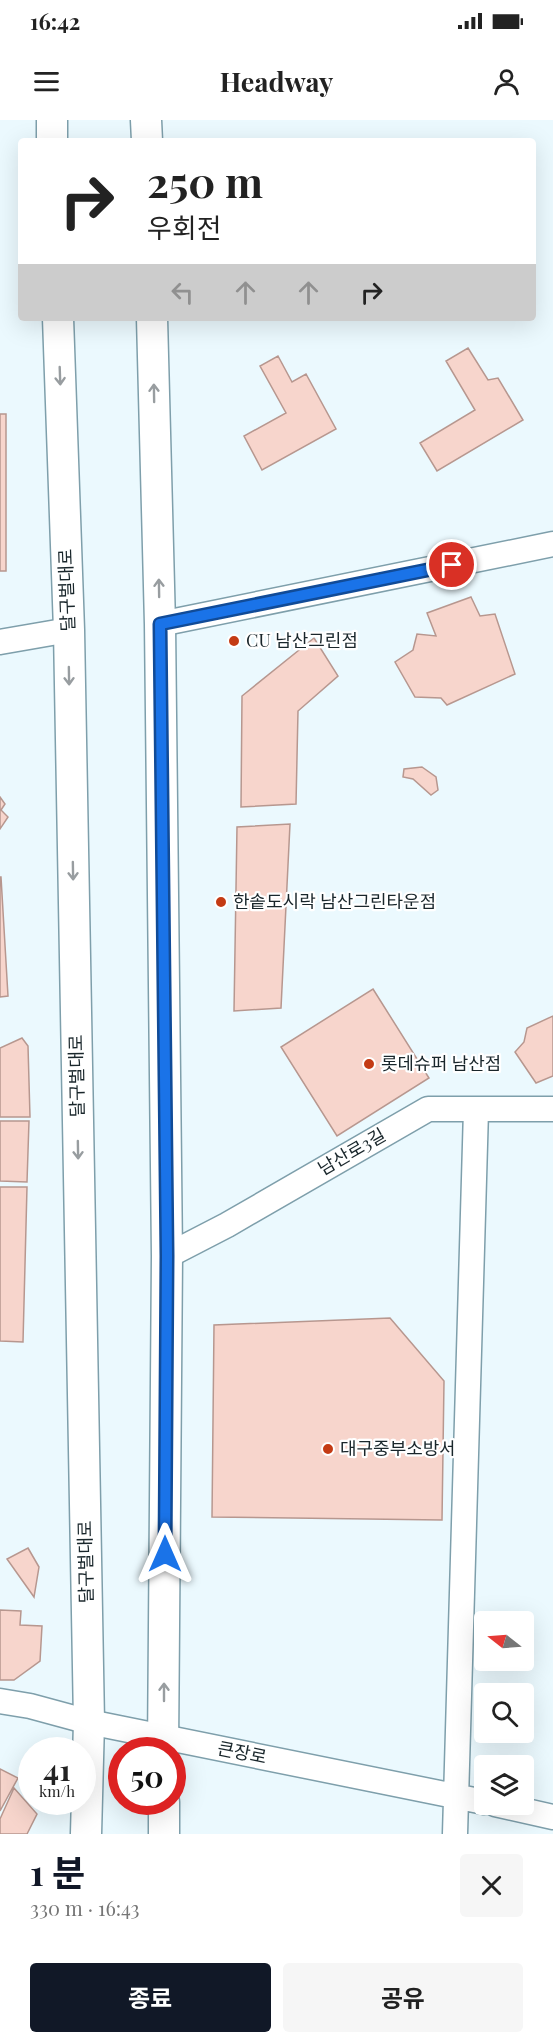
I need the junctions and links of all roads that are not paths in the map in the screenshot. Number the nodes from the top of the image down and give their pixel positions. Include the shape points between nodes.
1 (52, 120) edge
2 (146, 120) edge
3 (52, 138) edge
4 (147, 138) edge
5 (58, 321) edge
6 (152, 321) edge
7 (553, 543) edge
8 (160, 624) junction
9 (69, 630) junction
10 (0, 642) edge
11 (553, 1109) edge
12 (476, 1110) junction
13 (167, 1256) junction
14 (0, 1701) edge
15 (89, 1722) junction
16 (139, 1737) edge
17 (163, 1737) edge
18 (186, 1748) edge
19 (455, 1796) junction
20 (474, 1800) edge
21 (534, 1813) edge
22 (164, 1815) edge
23 (553, 1817) edge
24 (86, 1834) edge
25 (164, 1834) edge
26 (455, 1834) edge

1 - 3 main road
2 - 4 main road
5 -> 9 main road, 달구벌대로
8 -> 6 main road
7 - 8 street
8 - 13 main road
9 - 10 street
9 -> 15 main road, 달구벌대로
11 - 12 street, 남산로3길
12 - 13 street, 남산로3길 via 428,1109
12 - 19 street
17 -> 13 main road
14 - 15 street, 큰장로
15 - 16 street, 큰장로
15 - 24 main road, 달구벌대로
18 - 19 street, 큰장로
19 - 20 street, 큰장로
19 - 26 street
21 - 23 street
22 - 25 main road

